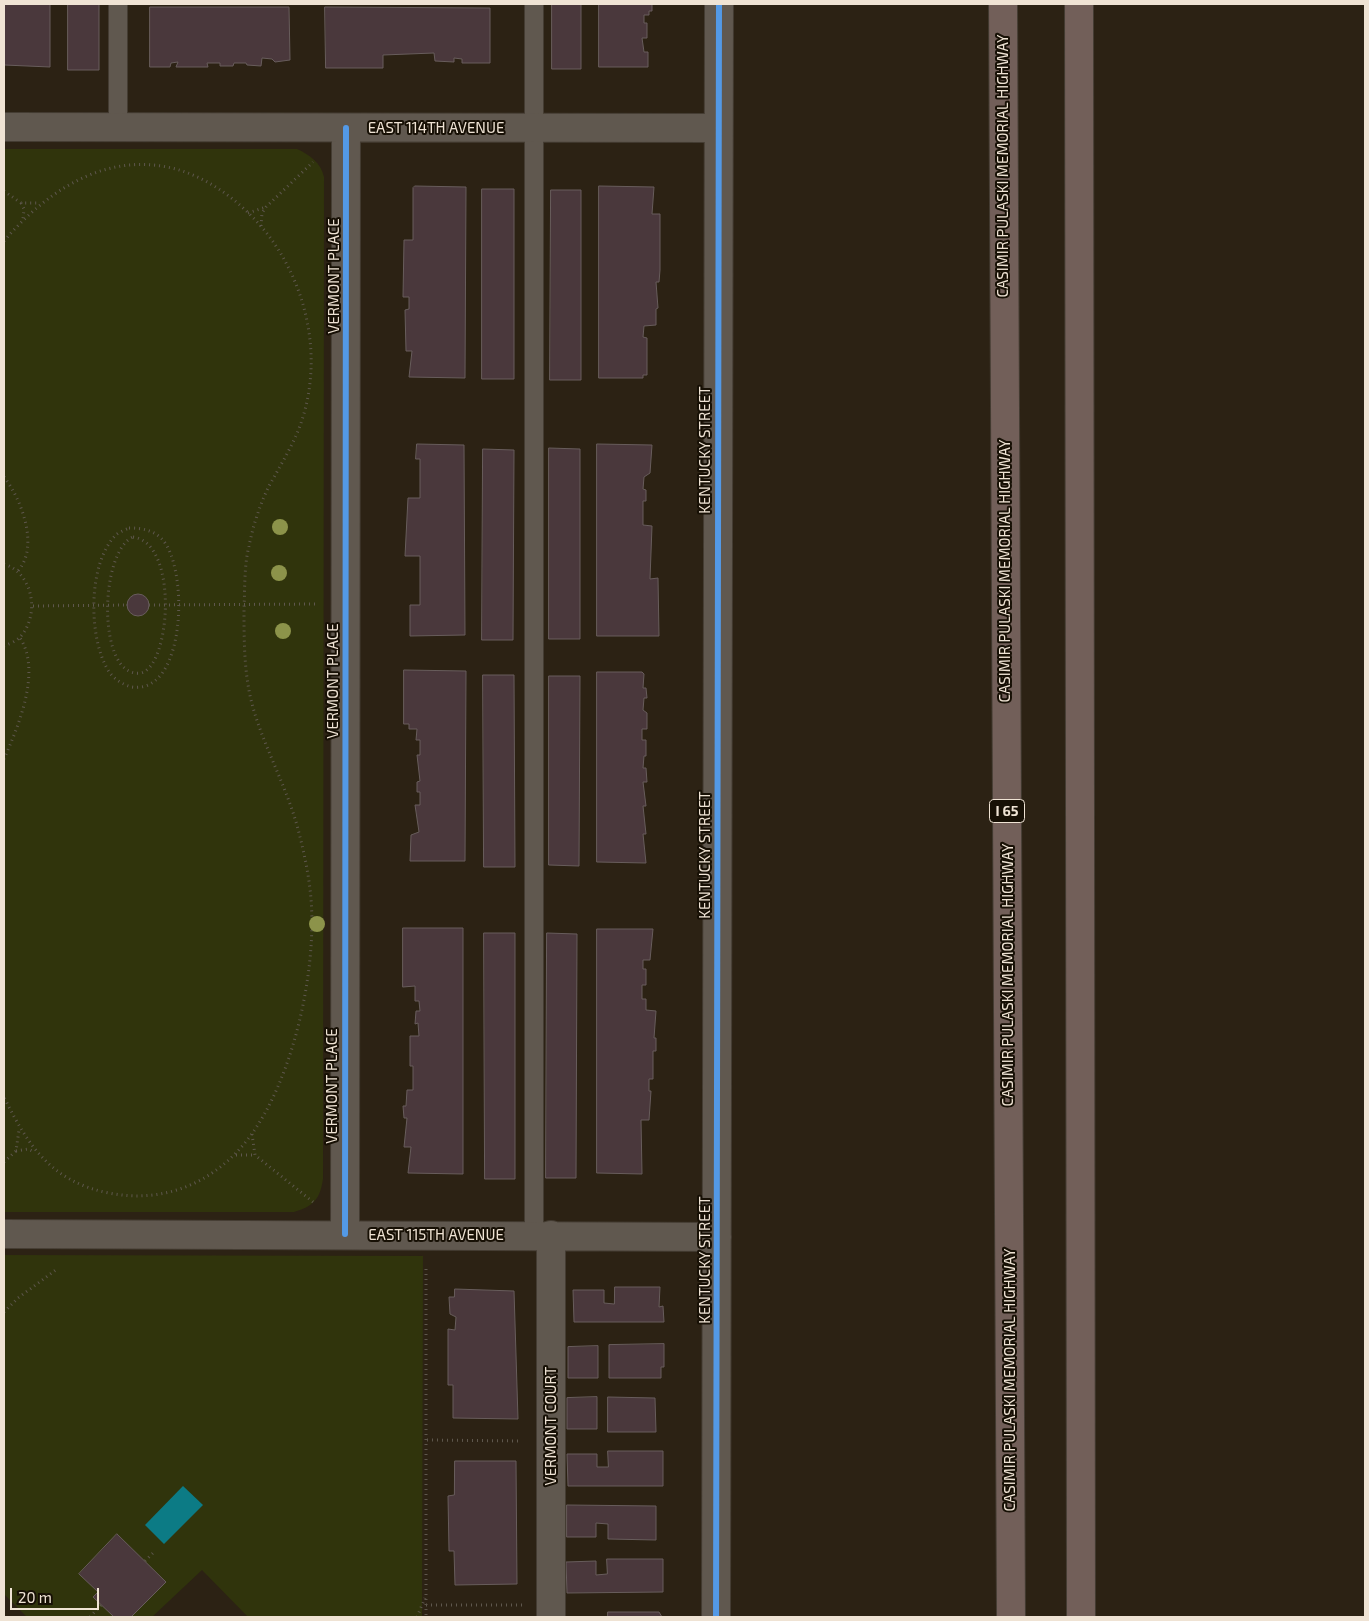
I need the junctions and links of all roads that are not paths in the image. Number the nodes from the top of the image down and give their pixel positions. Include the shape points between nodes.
1 (118, 4) edge
2 (534, 4) edge
3 (719, 4) edge
4 (1003, 4) edge
5 (1079, 4) edge
6 (4, 127) edge
7 (118, 127) junction
8 (346, 128) junction
9 (534, 128) junction
10 (718, 128) junction
11 (4, 1234) edge
12 (345, 1234) junction
13 (543, 1235) junction
14 (718, 1237) junction
15 (550, 1611) edge
16 (716, 1617) edge
17 (1012, 1617) edge
18 (1081, 1617) edge

1 - 7 lane
2 - 9 lane
3 - 10 street, KENTUCKY STREET
4 - 17 highway, CASIMIR PULASKI MEMORIAL HIGHWAY / I 65
5 - 18 highway
6 - 7 street, EAST 114TH AVENUE
7 - 8 street, EAST 114TH AVENUE
8 - 9 street, EAST 114TH AVENUE
8 - 12 street, VERMONT PLACE
9 - 10 street, EAST 114TH AVENUE
9 - 13 lane
10 - 14 street, KENTUCKY STREET
11 - 12 street, EAST 115TH AVENUE
12 - 13 street, EAST 115TH AVENUE
13 - 14 street, EAST 115TH AVENUE
13 - 15 street, VERMONT COURT via 550,1441
14 - 16 street, KENTUCKY STREET

